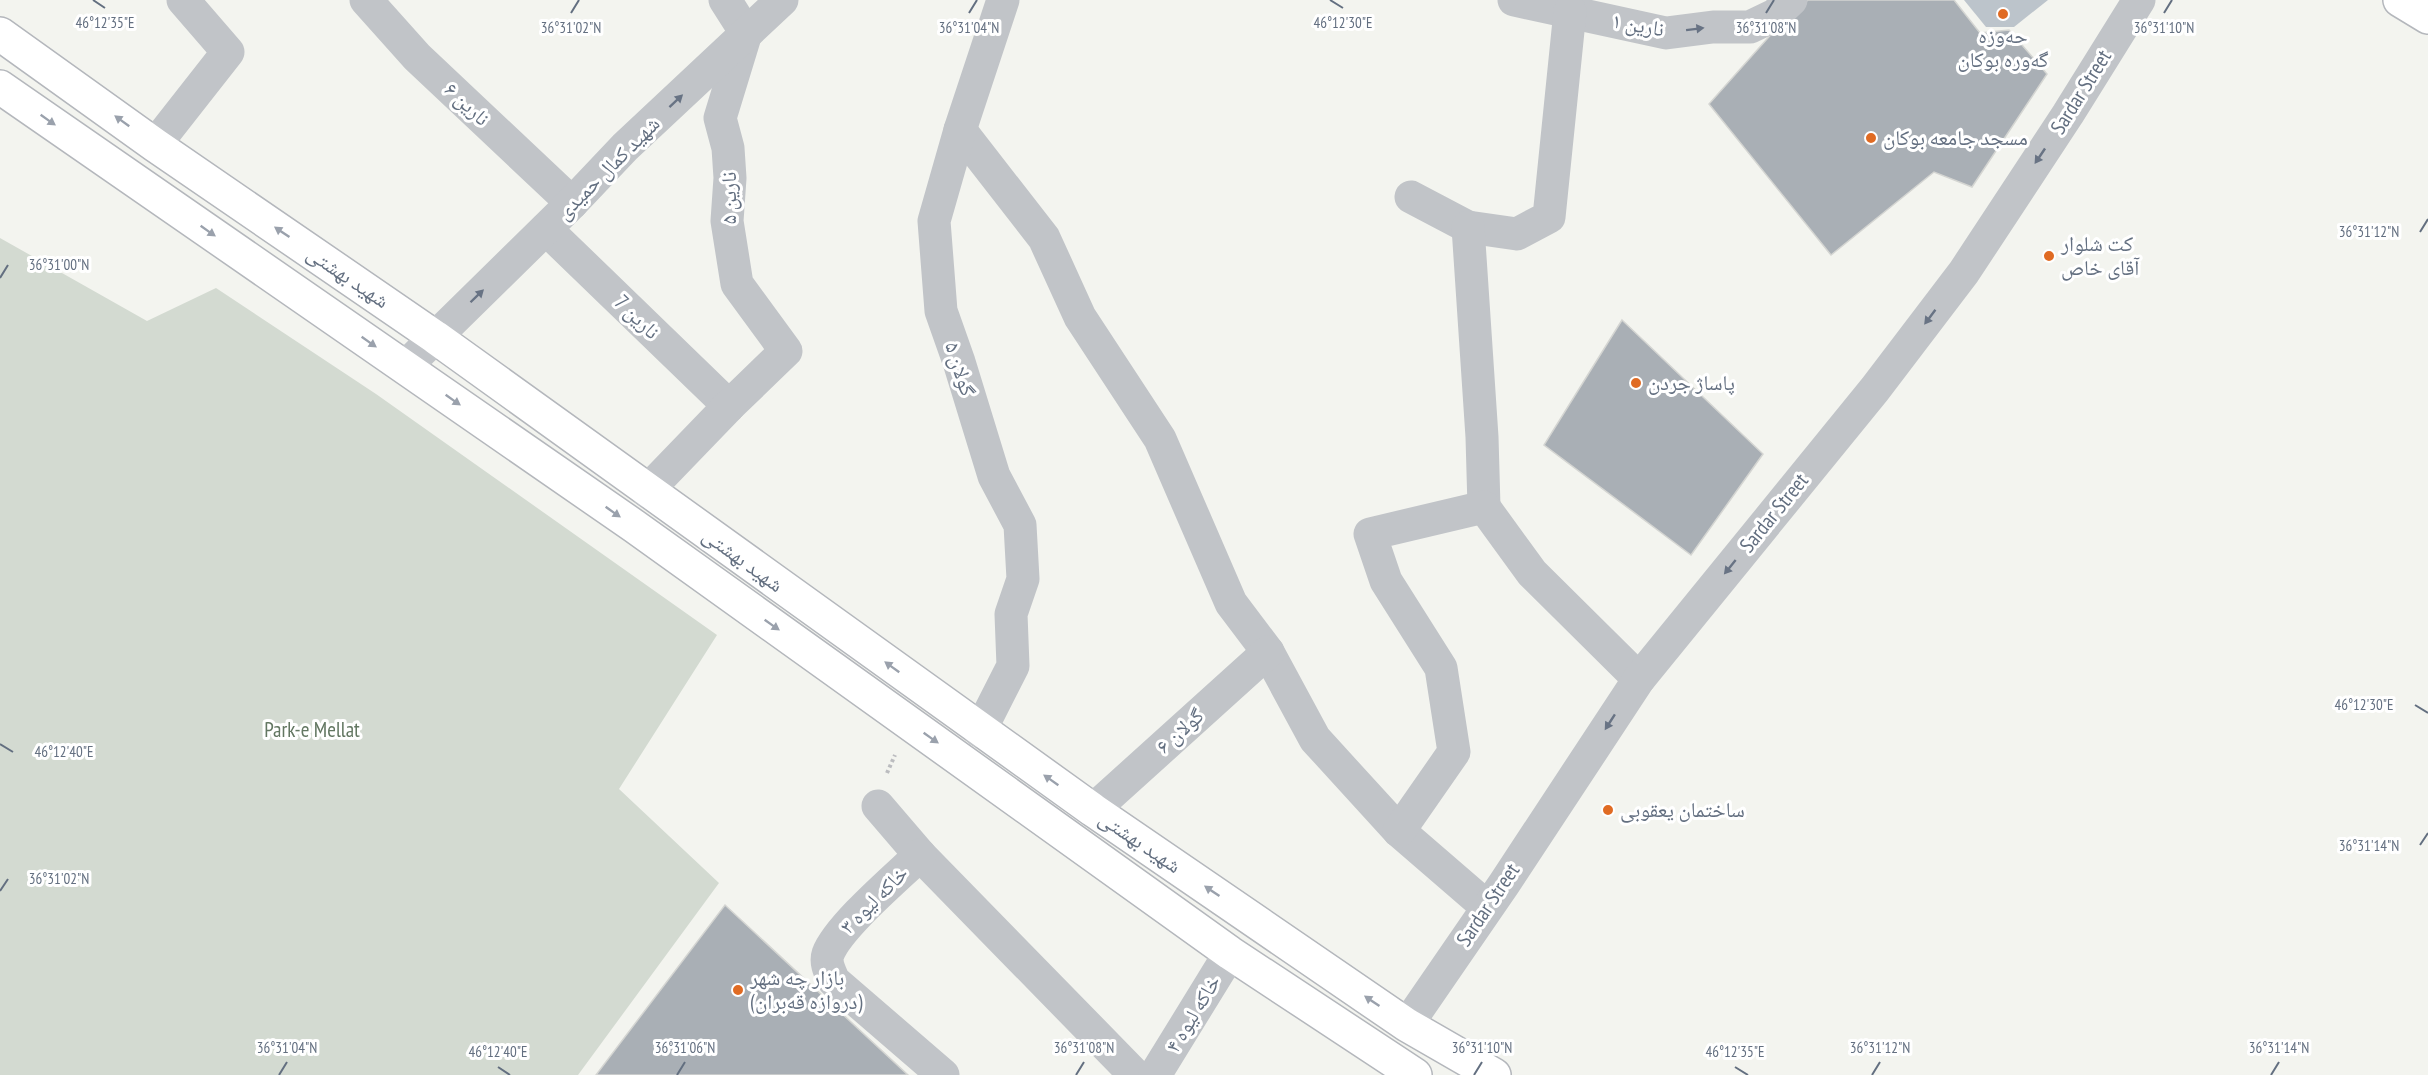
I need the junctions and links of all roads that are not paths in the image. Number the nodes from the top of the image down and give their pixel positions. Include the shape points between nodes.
1 (183, 0) edge
2 (366, 0) edge
3 (725, 0) edge
4 (782, 0) edge
5 (1003, 0) edge
6 (1514, 0) edge
7 (1791, 0) edge
8 (2139, 0) edge
9 (2400, 0) edge
10 (1570, 11) junction
11 (2428, 17) edge
12 (746, 33) junction
13 (0, 34) edge
14 (0, 87) edge
15 (960, 130) junction
16 (155, 145) junction
17 (1411, 197) dead end
18 (572, 203) junction
19 (1468, 227) junction
20 (546, 229) junction
21 (435, 337) junction
22 (405, 367) junction
23 (729, 406) junction
24 (647, 491) junction
25 (1484, 507) junction
26 (1268, 652) junction
27 (1639, 679) junction
28 (980, 731) junction
29 (878, 806) dead end
30 (1093, 810) junction
31 (1399, 831) junction
32 (920, 855) junction
33 (1487, 907) junction
34 (1230, 952) junction
35 (1407, 1025) junction
36 (943, 1075) edge
37 (1135, 1075) edge
38 (1155, 1075) edge
39 (1415, 1075) edge
40 (1494, 1075) edge

1 - 16 street via 228,52
2 - 18 street, نارین ۶ via 417,57
3 - 12 street
4 - 12 street, شهید کمال حمیدی
5 - 15 street, گولان ۵
6 - 10 street, نارین ۱
10 -> 7 street, نارین ۱ via 1666,33 1750,27 1775,15
8 -> 27 street, Sardar Street via 1964,272 1875,389
9 - 11 main road
10 - 19 street via 1549,218 1517,234
18 -> 12 street, شهید کمال حمیدی
12 - 23 street, نارین ۵ via 720,118 728,148 728,221 737,284 786,351
16 -> 13 main road, شهید بهشتی
14 -> 22 main road, شهید بهشتی
15 - 26 street via 1044,238 1080,317 1160,439 1231,603
15 - 28 street, گولان ۵ via 934,221 941,311 993,476 1020,525 1023,579 1011,614 1013,666
21 -> 16 main road, شهید بهشتی
17 - 19 street
18 - 20 street, شهید کمال حمیدی
19 - 25 street
21 -> 20 street, شهید کمال حمیدی
20 - 23 street, نارین 7
21 - 22 street, شهید کمال حمیدی
21 - 24 main road, شهید بهشتی
22 -> 34 main road, شهید بهشتی
23 - 24 street
28 -> 24 main road, شهید بهشتی
25 - 27 street via 1532,573
25 - 31 street via 1370,534 1386,581 1441,668 1454,752
26 - 30 street, گولان ۶
26 - 31 street via 1315,739
27 -> 33 street, Sardar Street
30 -> 28 main road, شهید بهشتی
29 - 32 street
35 -> 30 main road, شهید بهشتی
31 - 33 street
32 - 36 street, خاکه لیوه ۳ via 837,936 827,956 828,969 834,981
32 - 37 street
33 - 35 street, Sardar Street
34 - 38 street, خاکه لیوه ۴
34 - 39 main road, شهید بهشتی
35 - 40 main road, شهید بهشتی

